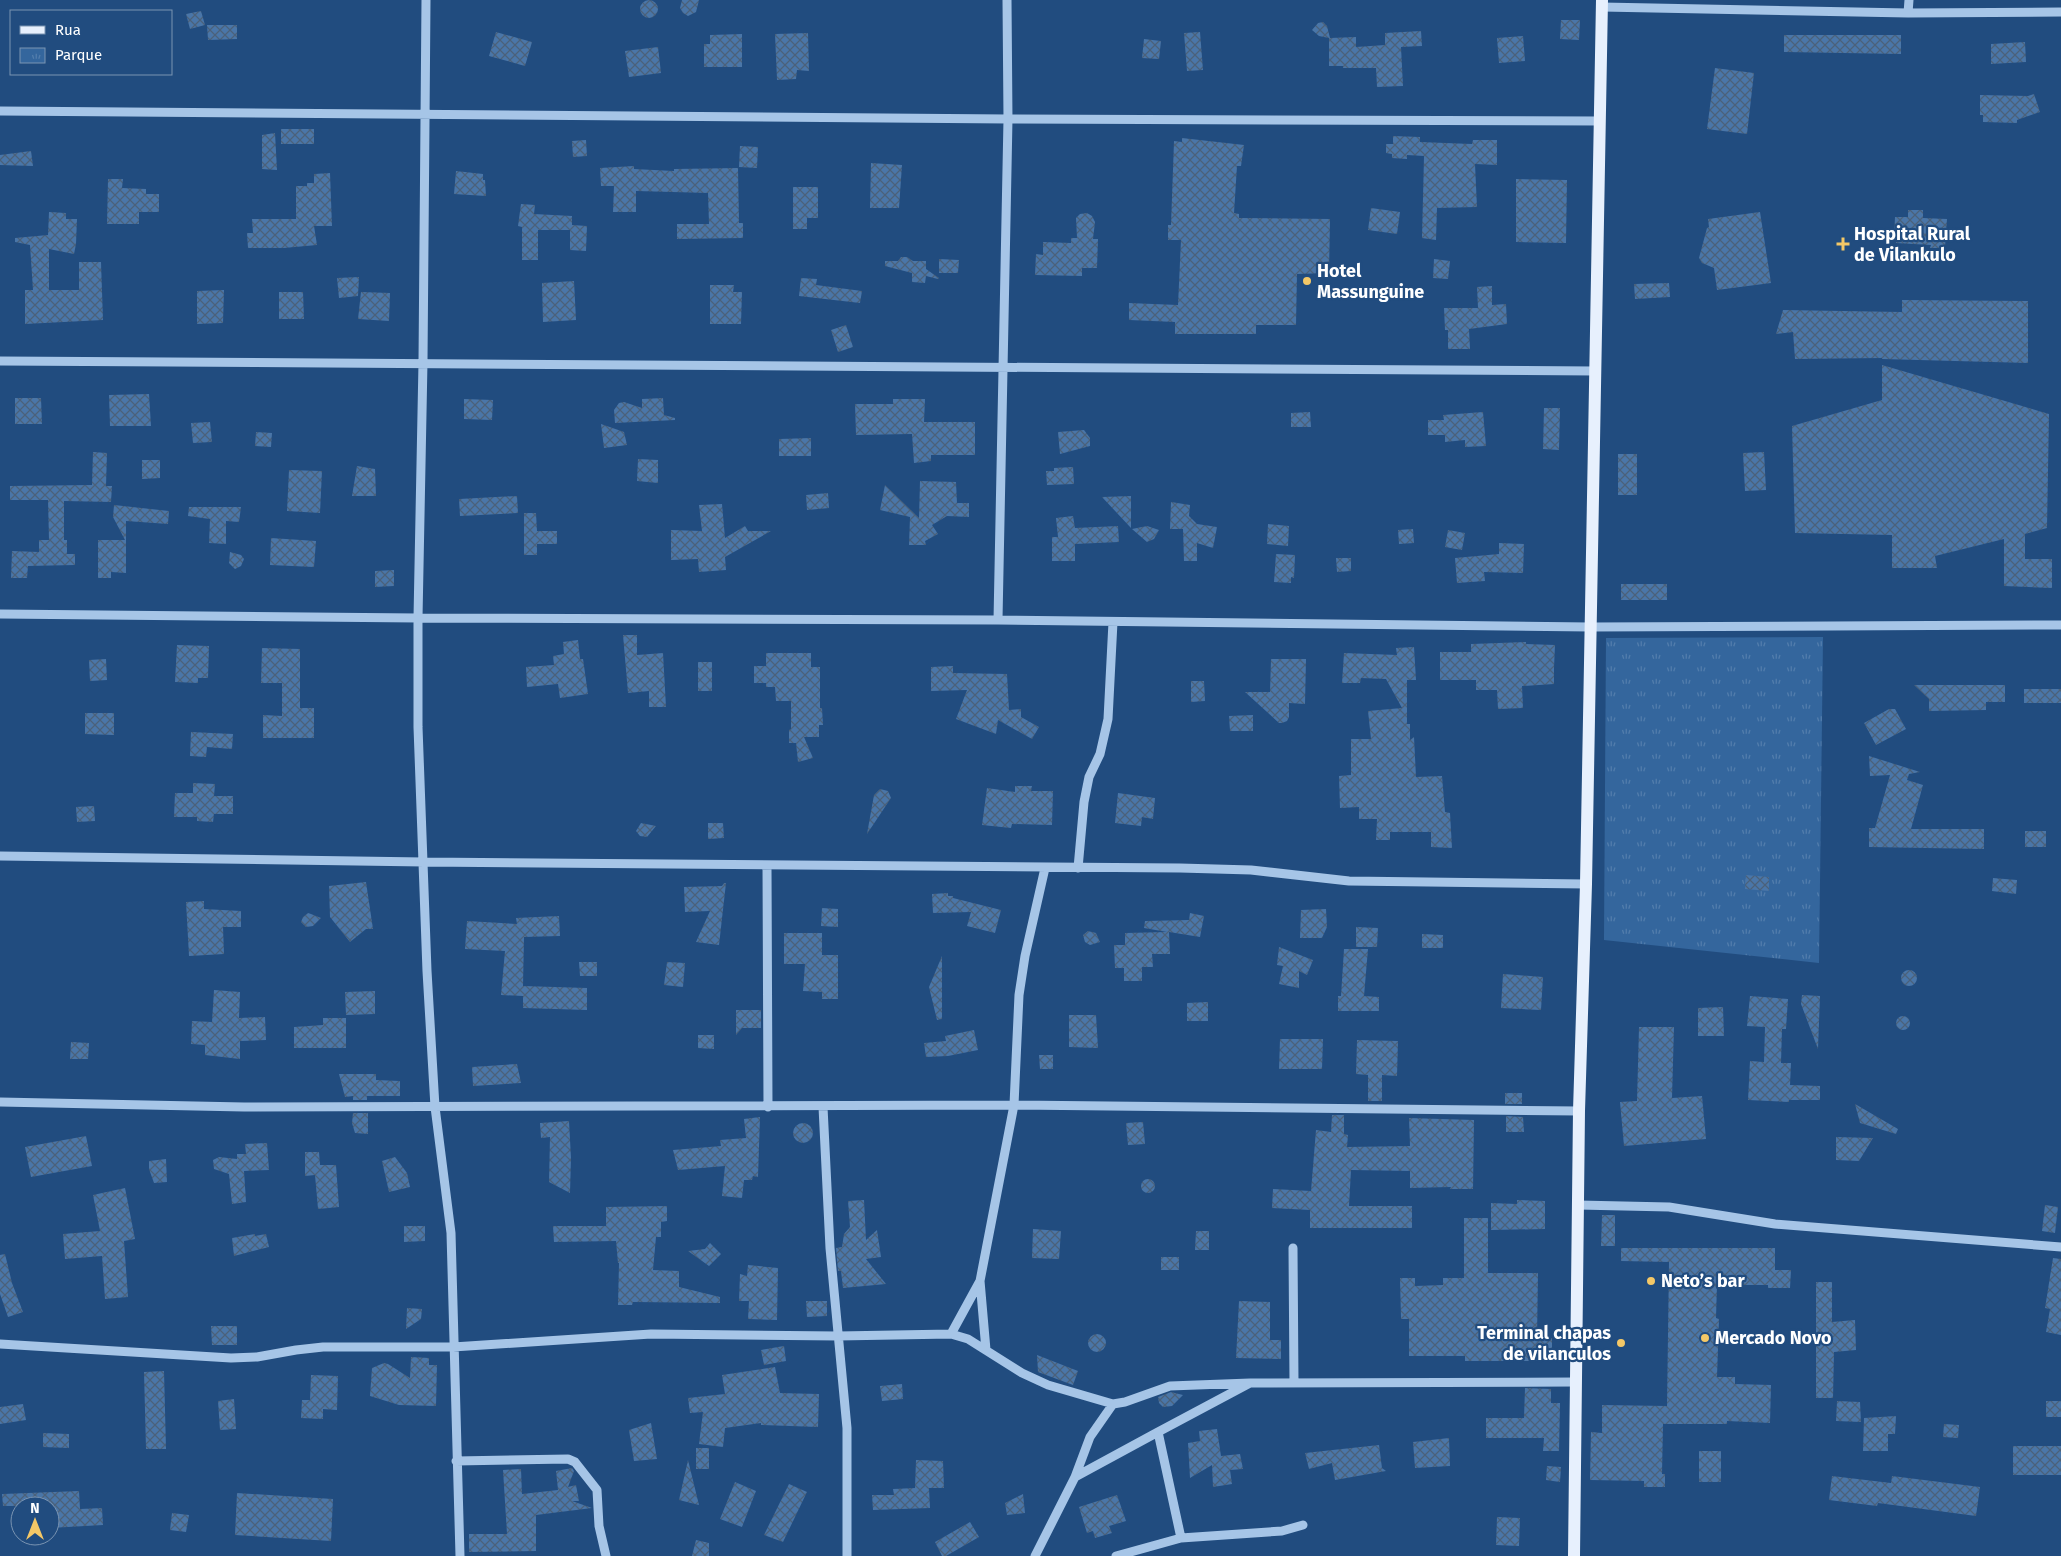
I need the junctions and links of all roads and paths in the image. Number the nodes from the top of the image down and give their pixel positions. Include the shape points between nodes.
1 (426, 0) edge
2 (1007, 0) edge
3 (1909, 0) edge
4 (1602, 4) edge
5 (2061, 12) edge
6 (1908, 13) junction
7 (0, 111) edge
8 (425, 114) junction
9 (1008, 118) junction
10 (1600, 121) junction
11 (0, 361) edge
12 (423, 362) junction
13 (1003, 368) junction
14 (1595, 371) junction
15 (0, 614) edge
16 (418, 618) junction
17 (998, 620) junction
18 (1112, 622) junction
19 (2061, 625) edge
20 (1590, 627) junction
21 (0, 856) edge
22 (424, 862) junction
23 (767, 866) junction
24 (1045, 868) junction
25 (1078, 868) junction
26 (1586, 884) junction
27 (0, 1102) edge
28 (1014, 1105) junction
29 (436, 1106) junction
30 (823, 1106) junction
31 (768, 1107) junction
32 (1579, 1112) junction
33 (1578, 1205) junction
34 (1294, 1248) dead end
35 (2061, 1248) edge
36 (980, 1281) junction
37 (951, 1334) junction
38 (838, 1336) junction
39 (0, 1344) edge
40 (453, 1347) junction
41 (986, 1350) junction
42 (1294, 1382) junction
43 (1575, 1382) junction
44 (1250, 1383) junction
45 (1113, 1404) junction
46 (1158, 1432) junction
47 (456, 1461) junction
48 (1075, 1477) junction
49 (1303, 1525) dead end
50 (1181, 1538) junction
51 (460, 1556) edge
52 (606, 1556) edge
53 (847, 1556) edge
54 (1035, 1556) edge
55 (1116, 1556) edge
56 (1574, 1556) edge

1 - 8 street
2 - 9 street
3 - 6 street
4 - 6 street
4 - 10 main road
5 - 6 street
7 - 8 street
8 - 9 street
8 - 12 street
9 - 10 street
9 - 13 street
10 - 14 main road
11 - 12 street
12 - 13 street
12 - 16 street
13 - 14 street
13 - 17 street
14 - 20 main road
15 - 16 street
16 - 17 street
16 - 22 street via 418,727
17 - 18 street
18 - 20 street
18 - 25 street via 1108,719 1100,754 1089,777
19 - 20 street
20 - 26 main road
21 - 22 street
22 - 23 street
22 - 29 street via 426,971
23 - 24 street
23 - 31 street
24 - 25 street
24 - 28 street via 1019,995
25 - 26 street via 1251,870 1349,881
26 - 32 main road
27 - 29 street via 244,1107
28 - 30 street
28 - 32 street
28 - 36 street
29 - 31 street
29 - 40 street via 449,1206
30 - 31 street
30 - 38 street
32 - 33 main road
33 - 35 street via 1669,1207 1775,1224
33 - 43 main road
34 - 42 street
36 - 37 street
36 - 41 street
37 - 38 street
37 - 41 street via 968,1339
38 - 40 street via 651,1334
38 - 53 street via 848,1428
39 - 40 street via 231,1358 257,1358 322,1347
40 - 47 street
41 - 45 street via 1048,1385
42 - 43 street
42 - 44 street
43 - 56 main road
44 - 45 street via 1170,1386
44 - 46 street
45 - 48 street via 1090,1437
46 - 48 street
46 - 50 street
47 - 51 street
47 - 52 street via 568,1459 575,1462 597,1490 599,1526
48 - 54 street
49 - 50 street via 1282,1531
50 - 55 street

